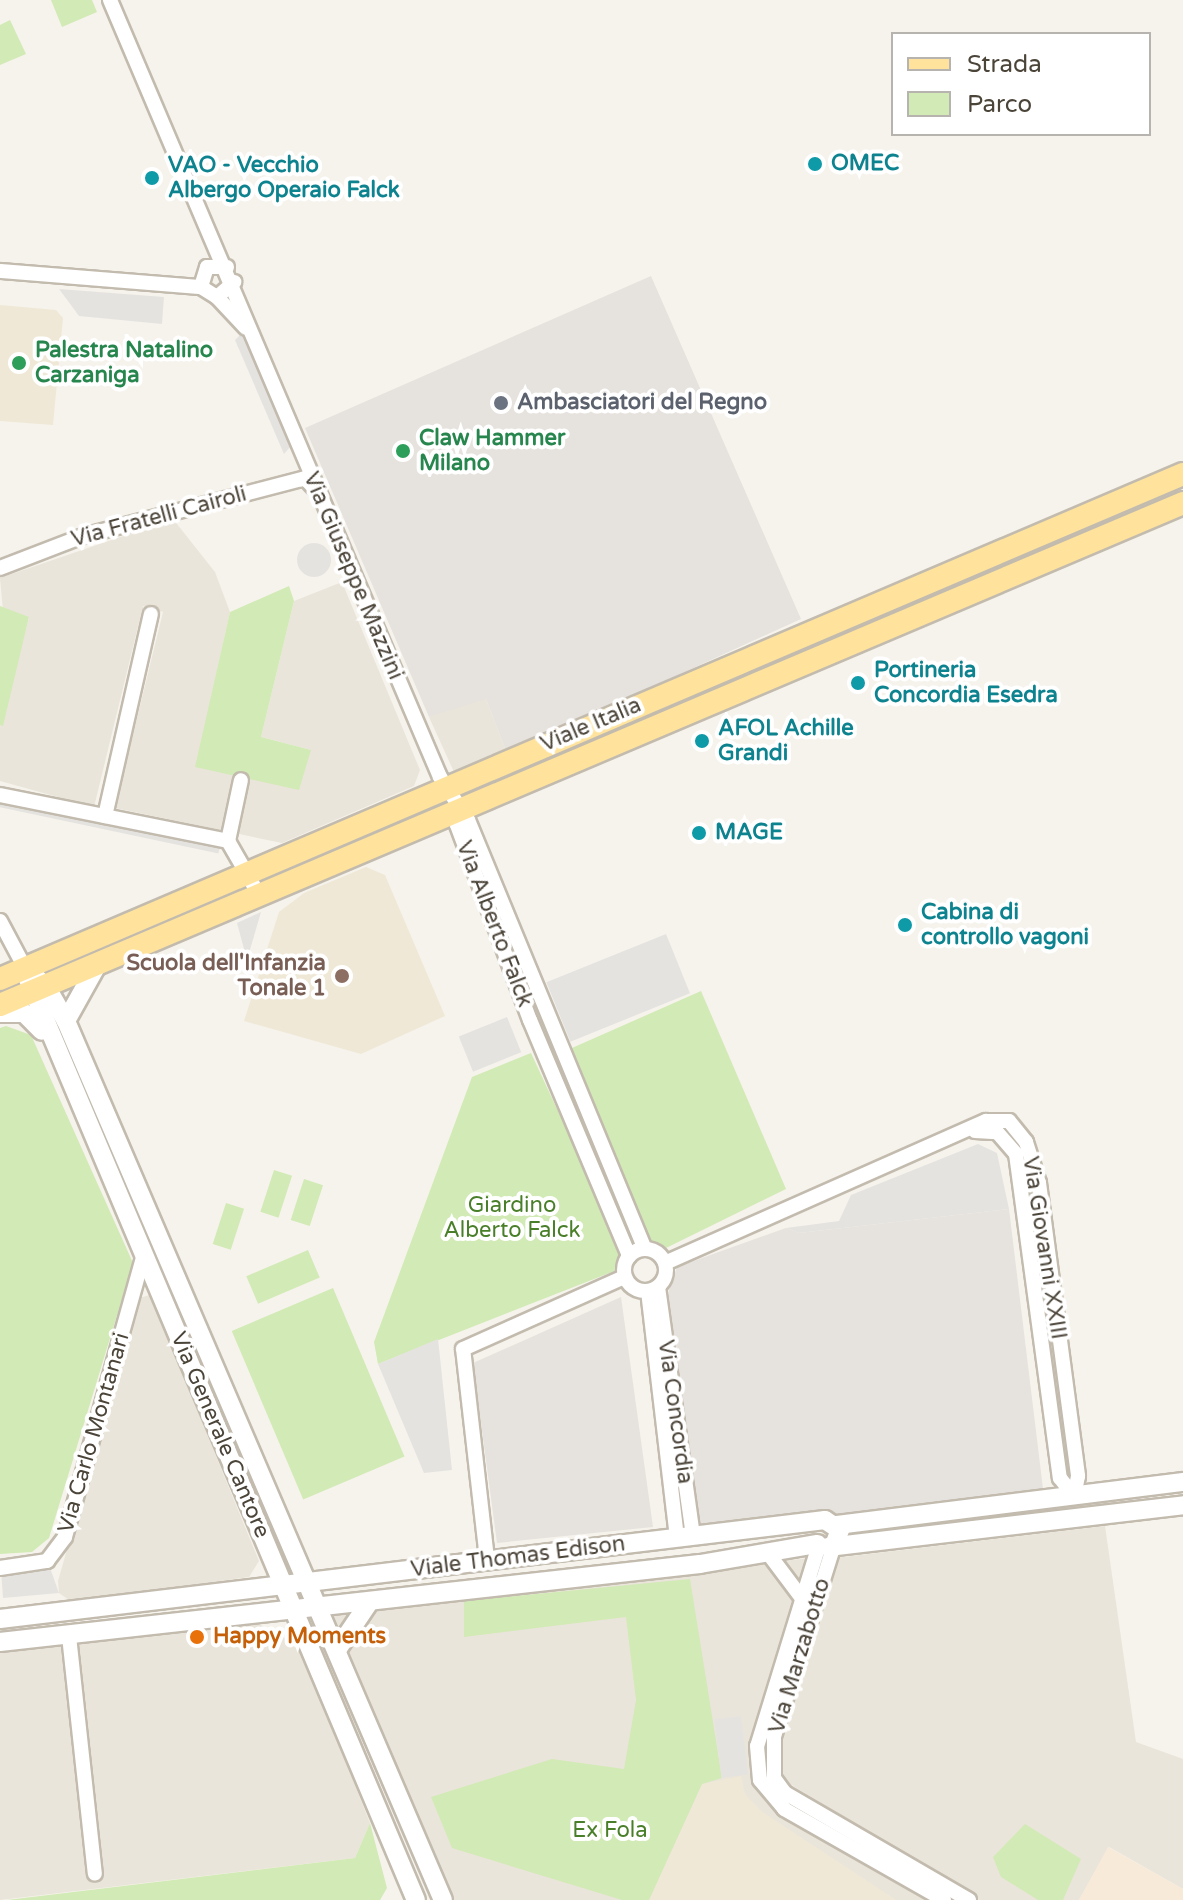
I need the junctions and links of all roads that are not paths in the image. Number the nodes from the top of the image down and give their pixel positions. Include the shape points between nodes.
1 (113, 6) edge
2 (219, 266) junction
3 (0, 271) edge
4 (234, 282) junction
5 (201, 287) junction
6 (217, 297) junction
7 (253, 339) junction
8 (1183, 474) edge
9 (315, 490) junction
10 (1183, 503) edge
11 (0, 555) edge
12 (19, 557) junction
13 (0, 568) edge
14 (151, 614) dead end
15 (241, 780) dead end
16 (444, 788) junction
17 (0, 795) edge
18 (459, 811) junction
19 (105, 816) junction
20 (228, 841) junction
21 (255, 885) junction
22 (0, 921) edge
23 (100, 962) junction
24 (25, 968) junction
25 (0, 979) edge
26 (38, 988) junction
27 (0, 1005) edge
28 (0, 1013) edge
29 (66, 1021) junction
30 (58, 1052) junction
31 (645, 1249) junction
32 (144, 1254) junction
33 (629, 1256) junction
34 (665, 1263) junction
35 (624, 1277) junction
36 (653, 1289) junction
37 (1183, 1482) edge
38 (1074, 1496) junction
39 (1183, 1505) edge
40 (1076, 1516) junction
41 (817, 1523) junction
42 (837, 1525) junction
43 (685, 1538) junction
44 (823, 1545) junction
45 (768, 1553) junction
46 (487, 1559) junction
47 (0, 1568) edge
48 (307, 1583) junction
49 (283, 1585) junction
50 (220, 1592) junction
51 (370, 1601) junction
52 (804, 1601) junction
53 (318, 1606) junction
54 (295, 1610) junction
55 (222, 1618) junction
56 (0, 1619) edge
57 (69, 1636) junction
58 (0, 1642) edge
59 (337, 1650) junction
60 (95, 1874) dead end
61 (416, 1900) edge
62 (443, 1900) edge
63 (944, 1900) edge
64 (969, 1900) edge

1 - 2 street, Via Giuseppe Mazzini
2 - 4 street, Via Giuseppe Mazzini
2 - 5 street
3 - 5 street
4 - 6 street
4 - 7 street, Via Giuseppe Mazzini
5 - 6 street, Via Giuseppe Mazzini
6 - 7 street, Via Giuseppe Mazzini
7 - 9 street, Via Giuseppe Mazzini
8 - 16 main road, Viale Italia
9 - 12 street, Via Fratelli Cairoli via 305,478
9 - 16 street, Via Giuseppe Mazzini
10 - 18 main road, Viale Italia
11 - 12 street
12 - 13 street, Via Fratelli Cairoli
14 - 19 street
15 - 20 street
16 - 18 street, Via Giuseppe Mazzini
16 - 21 main road, Viale Italia
17 - 19 street
18 - 21 main road, Viale Italia
18 - 31 street, Via Alberto Falck
18 - 33 street, Via Alberto Falck via 457,825 530,1020
19 - 20 street
20 - 21 street
21 - 23 main road, Viale Italia
21 - 24 main road, Viale Italia
22 - 24 street, Via Generale Cantore
23 - 26 main road, Viale Italia
23 - 29 street
24 - 25 main road, Viale Italia
24 - 26 street, Via Generale Cantore
26 - 27 main road, Viale Italia
26 - 29 street, Via Generale Cantore
26 - 30 street, Via Generale Cantore
28 - 30 street via 31,1016
29 - 48 street, Via Generale Cantore
30 - 32 street, Via Generale Cantore
31 - 33 street
31 - 34 street
32 - 47 street, Via Carlo Montanari via 65,1537 47,1561
32 - 49 street, Via Generale Cantore
33 - 35 street
34 - 36 street
34 - 38 street via 975,1131 997,1132 1016,1154 1060,1478
35 - 36 street
35 - 46 street via 463,1349
36 - 43 street, Via Concordia
37 - 38 street
38 - 40 street
38 - 42 street
39 - 40 street, Viale Thomas Edison
40 - 44 street, Viale Thomas Edison
41 - 42 street, Viale Thomas Edison
41 - 43 street, Viale Thomas Edison
41 - 44 street
42 - 44 street
43 - 46 street, Viale Thomas Edison
44 - 45 street, Viale Thomas Edison
44 - 52 street, Via Marzabotto
44 - 64 street, Via Marzabotto via 774,1737 774,1778 785,1793
45 - 51 street, Viale Thomas Edison
45 - 52 street, Via Marzabotto
46 - 48 street, Viale Thomas Edison
48 - 49 street, Viale Thomas Edison
48 - 53 street, Via Generale Cantore
49 - 50 street, Viale Thomas Edison
49 - 54 street, Via Generale Cantore
50 - 55 street
50 - 56 street, Viale Thomas Edison
51 - 53 street, Viale Thomas Edison
51 - 59 street
52 - 63 street, Via Marzabotto via 757,1746 760,1780 784,1809
53 - 54 street, Viale Thomas Edison
53 - 59 street, Via Generale Cantore
54 - 55 street, Viale Thomas Edison
54 - 61 street, Via Generale Cantore
55 - 57 street, Viale Thomas Edison
57 - 58 street, Viale Thomas Edison
57 - 60 street
59 - 62 street, Via Generale Cantore

